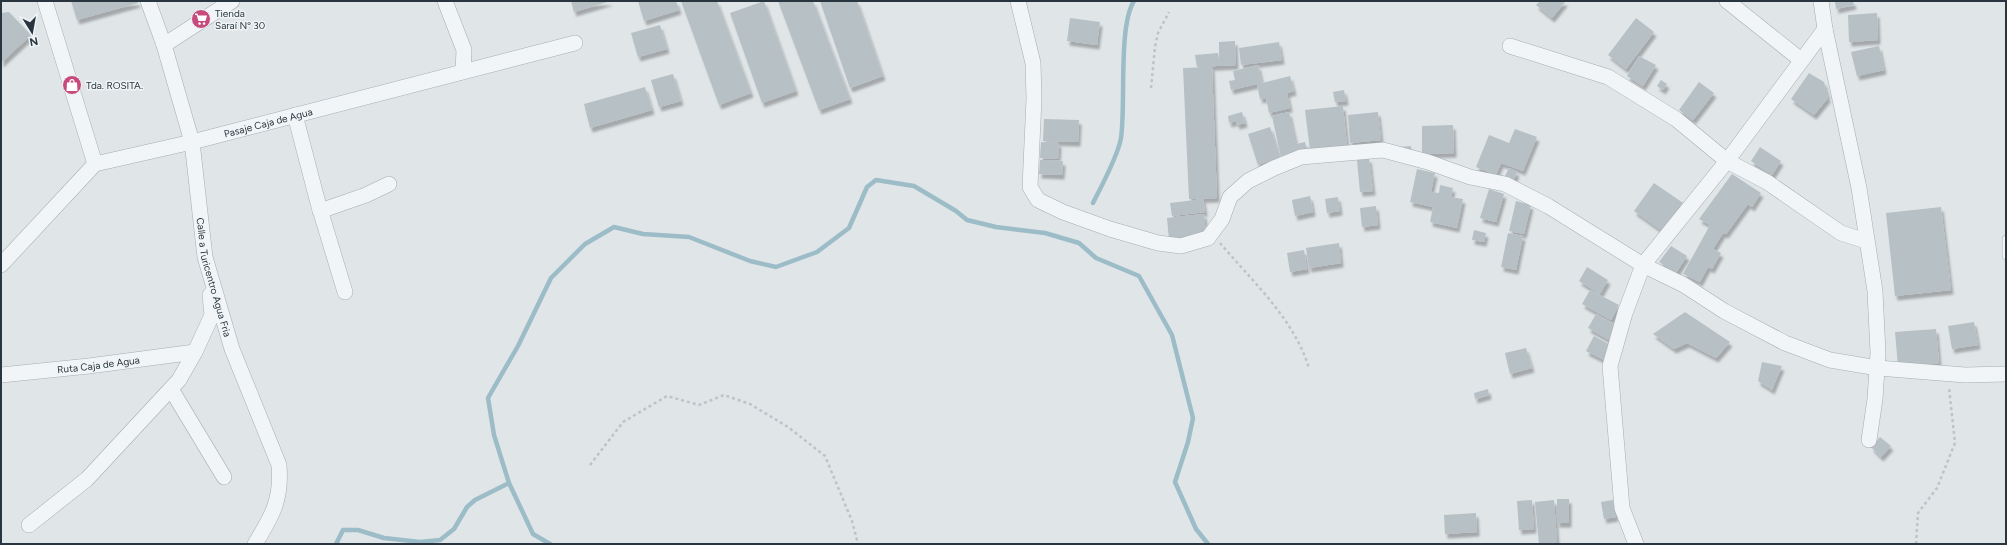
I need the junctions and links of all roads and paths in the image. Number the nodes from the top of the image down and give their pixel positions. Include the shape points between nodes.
1 (45, 1) edge
2 (148, 1) edge
3 (232, 1) edge
4 (445, 1) edge
5 (1018, 1) edge
6 (1727, 1) edge
7 (1821, 1) edge
8 (1169, 12) dead end
9 (1825, 29) junction
10 (575, 43) dead end
11 (164, 45) junction
12 (1510, 46) dead end
13 (1801, 60) junction
14 (463, 71) junction
15 (1151, 88) dead end
16 (295, 115) junction
17 (192, 142) junction
18 (1727, 161) junction
19 (95, 164) junction
20 (389, 184) dead end
21 (320, 211) junction
22 (1212, 233) junction
23 (2006, 239) edge
24 (1866, 241) junction
25 (2006, 256) edge
26 (205, 257) junction
27 (1643, 265) junction
28 (1, 266) edge
29 (344, 292) dead end
30 (195, 352) junction
31 (1309, 368) dead end
32 (1878, 368) junction
33 (1948, 374) junction
34 (2006, 374) edge
35 (1, 375) edge
36 (171, 389) junction
37 (1869, 440) dead end
38 (590, 465) dead end
39 (224, 477) dead end
40 (29, 525) dead end
41 (255, 544) edge
42 (858, 544) edge
43 (1636, 544) edge
44 (1916, 544) edge

1 - 19 street
2 - 11 street, Calle a Turicentro Agua Fria
3 - 11 street
4 - 14 street via 464,50
5 - 22 street via 1033,63 1030,187 1038,200 1088,221 1158,243 1181,246 1208,238
6 - 13 street
7 - 9 street
8 - 15 path via 1154,47
9 - 13 street
9 - 24 street via 1859,188
10 - 14 street, Pasaje Caja de Agua
11 - 17 street, Calle a Turicentro Agua Fria
12 - 18 street via 1608,77 1676,119
13 - 18 street
14 - 16 street, Pasaje Caja de Agua
16 - 17 street, Pasaje Caja de Agua
16 - 21 street
17 - 19 street, Pasaje Caja de Agua
17 - 26 street, Calle a Turicentro Agua Fria
18 - 24 street via 1767,182 1842,233
18 - 27 street
19 - 28 street
20 - 21 street
21 - 29 street
22 - 27 street via 1222,219 1230,197 1248,181 1274,168 1301,158 1383,150 1505,184 1548,206
22 - 31 path via 1290,326
23 - 25 lane
24 - 32 street via 1875,291
26 - 30 street via 212,315
26 - 41 street, Calle a Turicentro Agua Fria via 232,349 279,465 281,486 271,517
27 - 32 street via 1684,285 1724,312 1785,343 1830,360
27 - 43 street via 1625,313 1610,366 1622,508
30 - 35 street, Ruta Caja de Agua
30 - 36 street
32 - 33 street
32 - 37 street
33 - 34 street
33 - 44 path via 1955,443 1937,488 1918,513
36 - 39 street
36 - 40 street via 87,478
38 - 42 path via 623,422 667,396 699,405 724,395 750,404 788,427 825,456 852,521

